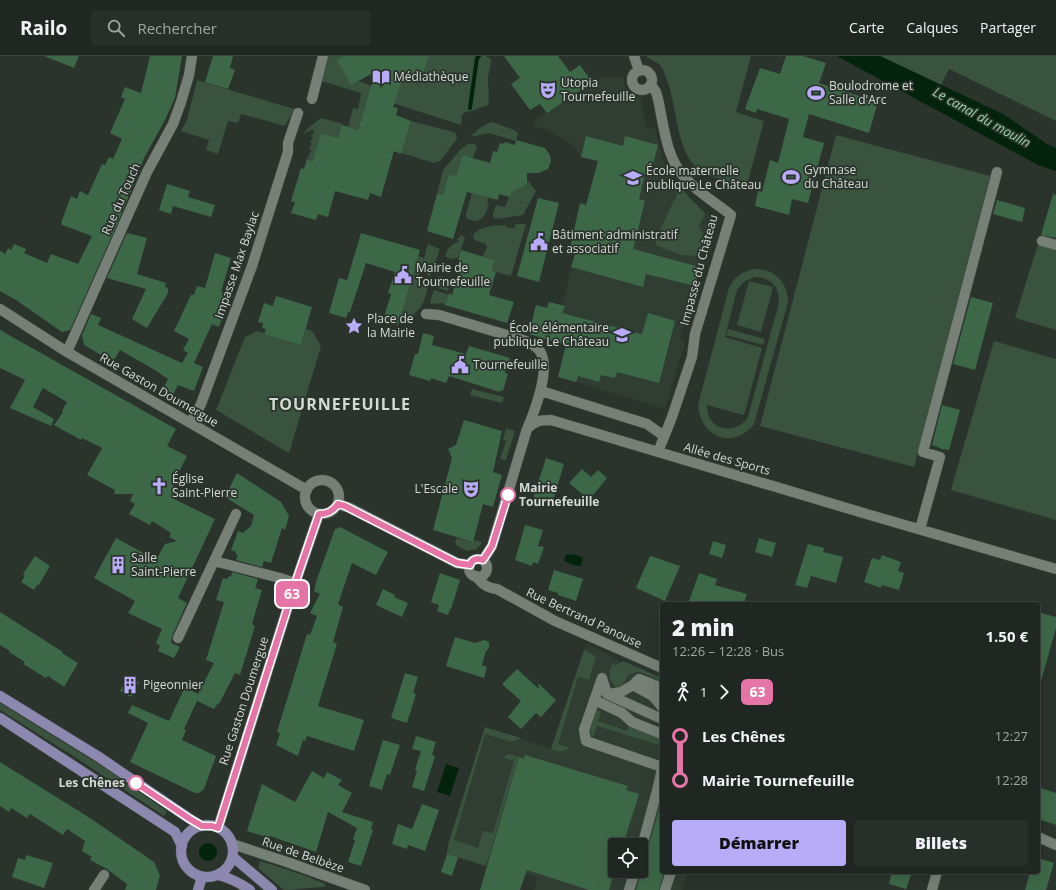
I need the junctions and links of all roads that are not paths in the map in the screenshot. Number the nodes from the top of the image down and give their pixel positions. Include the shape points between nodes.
1 (192, 56) edge
2 (323, 56) edge
3 (634, 56) edge
4 (639, 71) junction
5 (650, 85) junction
6 (312, 99) dead end
7 (298, 113) dead end
8 (997, 172) dead end
9 (1042, 240) dead end
10 (1056, 245) edge
11 (0, 309) edge
12 (426, 314) dead end
13 (67, 352) junction
14 (541, 391) junction
15 (191, 422) junction
16 (527, 429) junction
17 (664, 436) junction
18 (658, 452) junction
19 (307, 490) junction
20 (338, 504) junction
21 (236, 514) dead end
22 (319, 514) junction
23 (920, 530) junction
24 (483, 560) junction
25 (214, 561) junction
26 (470, 565) junction
27 (1056, 569) edge
28 (487, 570) junction
29 (476, 576) junction
30 (295, 583) junction
31 (497, 589) junction
32 (178, 638) dead end
33 (660, 667) edge
34 (633, 685) junction
35 (660, 687) edge
36 (607, 694) junction
37 (0, 696) edge
38 (659, 698) edge
39 (594, 700) junction
40 (0, 718) edge
41 (660, 718) edge
42 (660, 733) edge
43 (660, 767) edge
44 (660, 776) edge
45 (202, 826) junction
46 (218, 828) junction
47 (644, 838) edge
48 (1040, 838) edge
49 (232, 844) junction
50 (1056, 845) edge
51 (182, 846) junction
52 (233, 857) junction
53 (670, 874) edge
54 (936, 874) edge
55 (104, 875) dead end
56 (218, 875) junction
57 (202, 877) junction
58 (633, 878) edge
59 (270, 888) edge
60 (94, 890) edge
61 (198, 890) edge
62 (250, 890) edge
63 (365, 890) edge
64 (629, 890) edge
65 (665, 890) edge
66 (932, 890) edge

1 - 13 street, Rue du Touch via 189,75 172,124 147,172
2 - 6 street
3 - 4 street
4 - 5 street via 645,71 650,75
4 - 5 street via 633,76 634,87 645,90
5 - 17 street, Impasse du Château via 656,92 674,163 686,180 730,215 695,334 692,357
7 - 15 street, Impasse Max Baylac via 252,266 202,404
8 - 23 street via 923,452 940,457
9 - 10 street
11 - 13 street, Rue Gaston Doumergue
12 - 14 street via 439,315 530,342 539,350 543,362
13 - 15 street, Rue Gaston Doumergue
14 - 16 street
14 - 17 street via 646,424
15 - 19 street, Rue Gaston Doumergue
16 - 18 street, Allée des Sports via 532,423 550,420
16 - 24 street via 492,546
17 - 18 street
18 - 23 street, Allée des Sports
19 - 20 street via 316,482 329,482 336,489
19 - 22 street via 307,505
20 - 22 street via 332,511
20 - 26 street via 457,563
21 - 25 street
22 - 30 street, Rue Gaston Doumergue
23 - 27 street, Allée des Sports
24 - 26 street via 476,559
24 - 28 street
25 - 30 street
25 - 32 street
26 - 29 street via 470,571
28 - 29 street via 482,576
28 - 31 street
29 - 31 street, Rue Bertrand Panouse via 489,588
30 - 46 street, Rue Gaston Doumergue
31 - 33 street, Rue Bertrand Panouse via 555,621
34 - 35 street via 639,679
34 - 36 street via 621,692
34 - 38 street
36 - 39 street via 602,678
36 - 41 street
37 - 45 main road via 99,757
39 - 42 street via 622,713 632,722
39 - 43 street via 584,730 586,741
40 - 51 main road via 174,832
44 - 47 street
45 - 46 main road
45 - 51 main road via 189,832
46 - 49 main road via 226,834
48 - 50 street
49 - 52 main road
49 - 63 street, Rue de Belbèze
51 - 57 main road via 184,862 191,871
52 - 56 main road via 225,871
52 - 59 main road
53 - 65 street
54 - 66 street
55 - 60 street
56 - 57 main road
56 - 62 main road
57 - 61 main road
58 - 64 street

